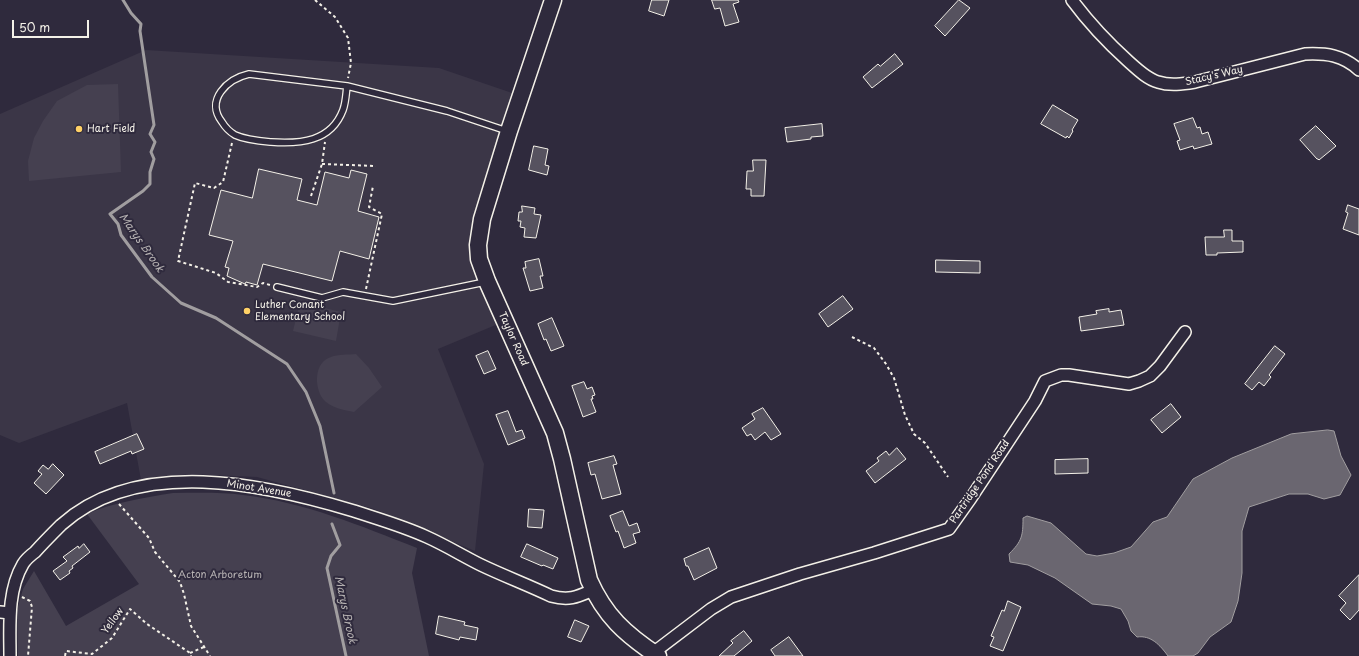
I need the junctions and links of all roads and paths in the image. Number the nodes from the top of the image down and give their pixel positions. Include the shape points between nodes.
1 (315, 0) edge
2 (553, 0) edge
3 (1072, 0) edge
4 (1359, 70) edge
5 (347, 86) junction
6 (509, 131) junction
7 (326, 133) junction
8 (234, 135) junction
9 (322, 164) junction
10 (376, 166) dead end
11 (373, 186) dead end
12 (311, 196) dead end
13 (487, 282) junction
14 (277, 287) joint
15 (365, 296) junction
16 (1185, 332) dead end
17 (852, 337) dead end
18 (948, 478) dead end
19 (111, 495) junction
20 (593, 590) junction
21 (12, 596) junction
22 (5, 612) edge
23 (204, 647) junction
24 (191, 654) edge
25 (655, 654) edge
26 (10, 656) edge
27 (28, 656) edge
28 (65, 656) edge
29 (210, 656) edge

1 - 5 path via 335,17 348,38 351,63
2 - 6 street, Taylor Road
3 - 4 street, Stacy's Way via 1111,46 1136,68 1158,82 1195,82 1317,53 1342,58
5 - 6 lane via 447,111
5 - 7 lane via 343,110
5 - 8 lane via 249,74 239,76 222,89 216,111 218,118
6 - 13 street, Taylor Road via 479,232 479,258
7 - 8 lane via 314,140 302,142 250,140
7 - 9 path
8 - 14 path via 223,182 214,188 195,183 178,261 216,272 228,282 257,287 262,283
9 - 10 path
9 - 12 path
11 - 15 path via 369,207 382,214
13 - 15 lane via 393,301
13 - 20 street, Taylor Road via 555,433
14 - 15 lane via 322,298 343,292
16 - 25 street, Partridge Pond Road via 1160,366 1150,376 1139,381 1129,384 1069,375 1045,380 1034,401 949,529 731,597 711,609
17 - 18 path via 874,348 886,364 894,378 905,415 914,434 925,443
19 - 20 street, Minot Avenue via 137,487 196,481 252,486 292,494 369,516 427,537 481,565 551,596 574,598
19 - 21 street, Minot Avenue via 70,517 55,531 24,563
19 - 23 path via 149,538 155,552 180,582 191,626
20 - 25 street, Taylor Road via 617,624
21 - 22 street, Minot Avenue
21 - 27 path via 28,600 32,604
22 - 26 street, Minot Avenue
23 - 24 path
23 - 29 path
24 - 28 path, Yellow via 130,609 112,638 92,654 66,651

